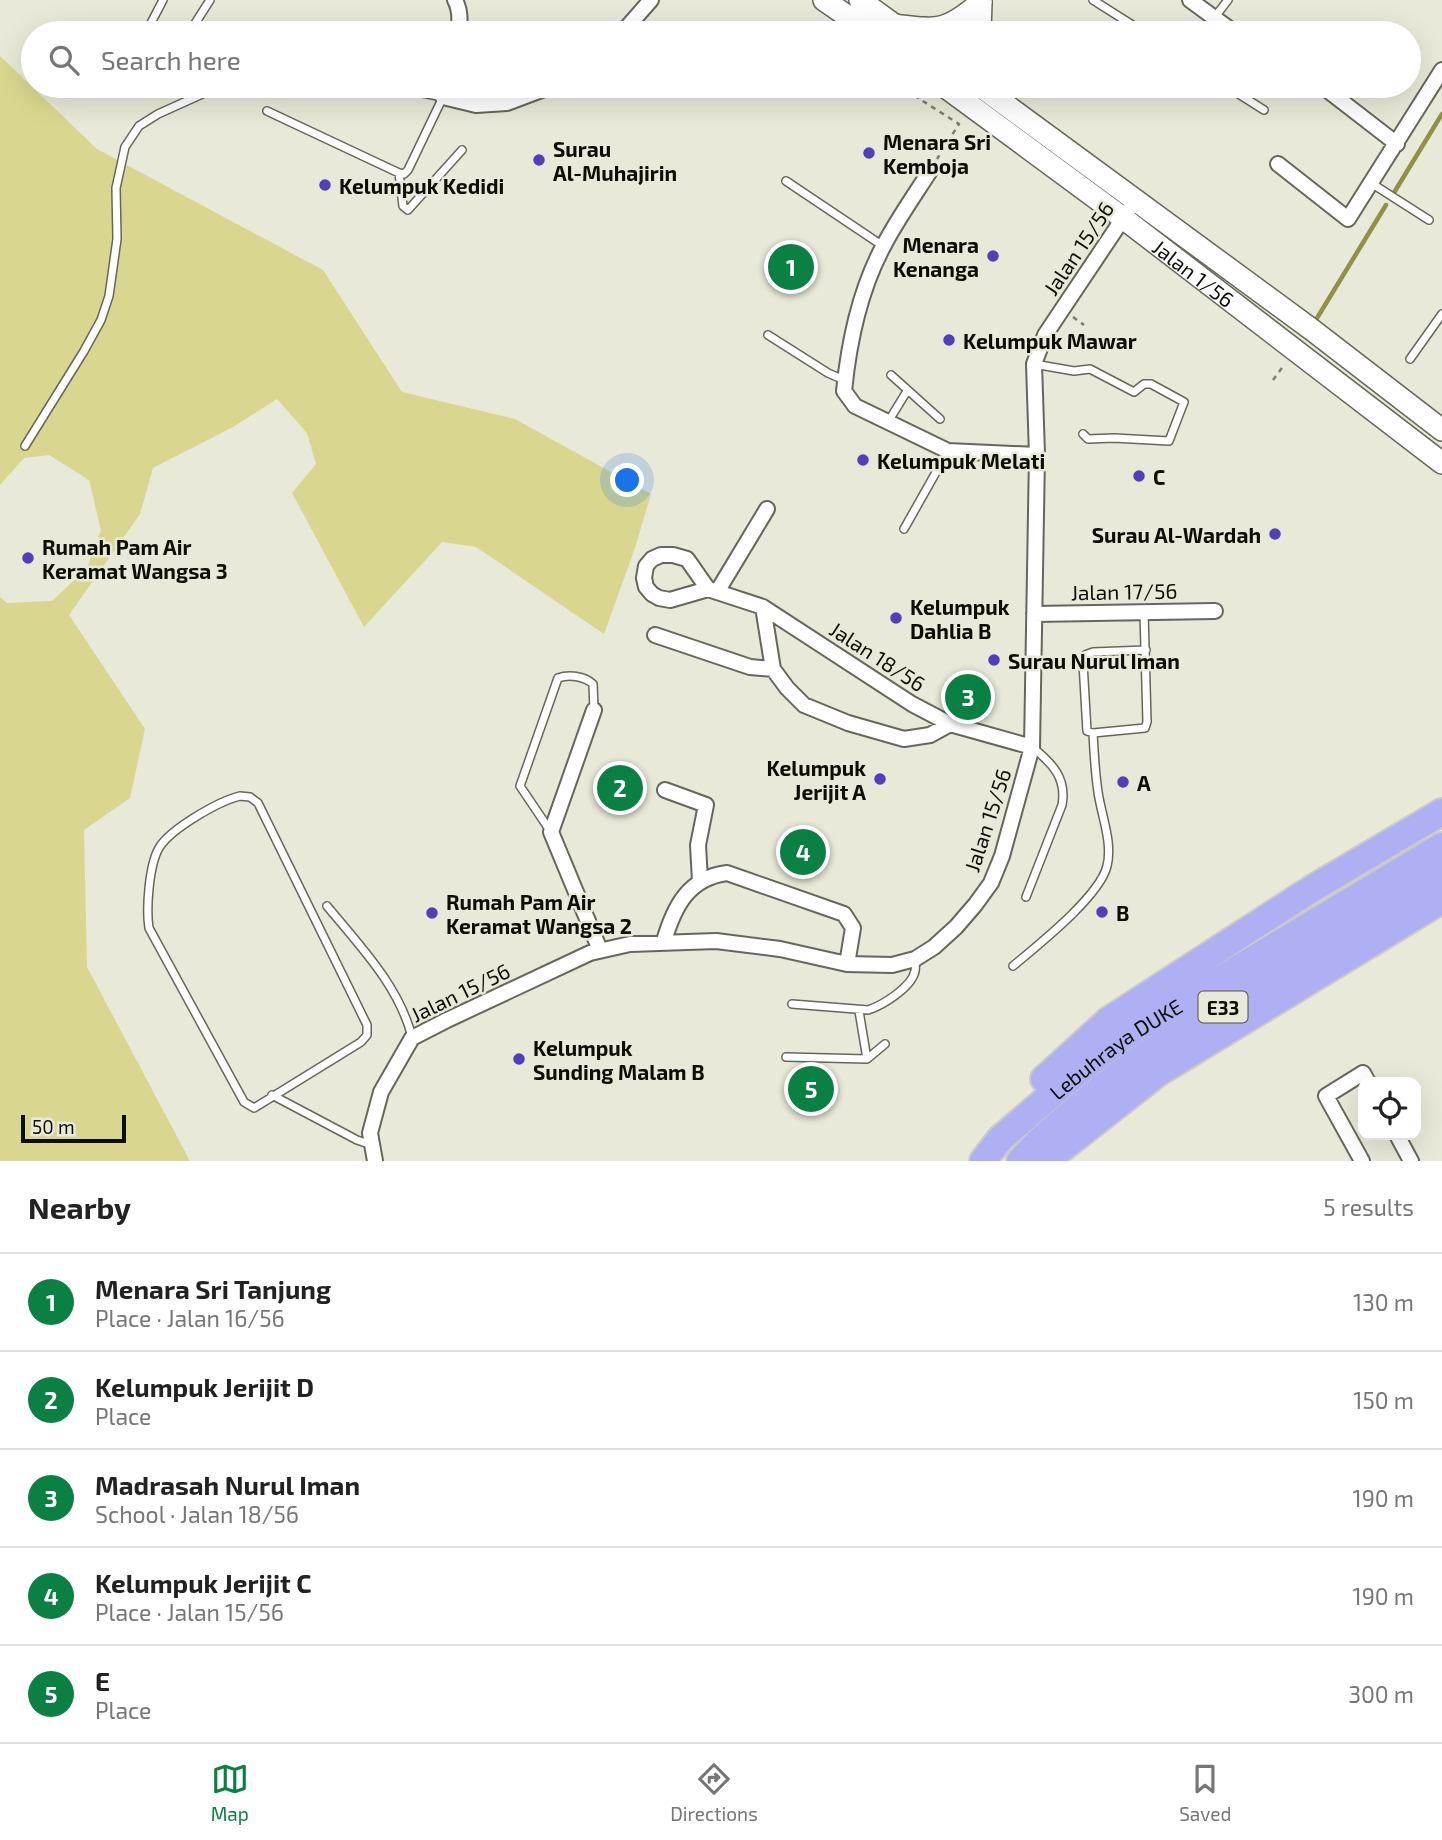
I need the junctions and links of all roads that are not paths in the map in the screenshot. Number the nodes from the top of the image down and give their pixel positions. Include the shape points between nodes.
1 (163, 0) edge
2 (210, 0) edge
3 (455, 0) edge
4 (651, 0) edge
5 (824, 0) edge
6 (860, 0) edge
7 (1094, 0) edge
8 (1190, 0) edge
9 (1228, 0) edge
10 (981, 1) edge
11 (1214, 18) junction
12 (152, 21) edge
13 (197, 21) edge
14 (460, 21) edge
15 (633, 21) edge
16 (855, 21) edge
17 (888, 21) edge
18 (959, 21) edge
19 (968, 21) edge
20 (980, 21) edge
21 (1126, 21) edge
22 (1218, 21) edge
23 (1442, 70) edge
24 (193, 98) edge
25 (441, 98) edge
26 (460, 98) edge
27 (520, 98) edge
28 (962, 98) edge
29 (996, 98) edge
30 (1001, 98) edge
31 (1245, 98) edge
32 (1337, 98) edge
33 (1009, 108) junction
34 (1264, 110) dead end
35 (267, 111) dead end
36 (1396, 144) junction
37 (461, 150) dead end
38 (1278, 164) dead end
39 (930, 172) road end
40 (399, 173) junction
41 (786, 181) dead end
42 (1371, 183) junction
43 (1129, 210) junction
44 (1429, 220) dead end
45 (883, 246) junction
46 (1442, 314) edge
47 (768, 335) dead end
48 (1410, 359) dead end
49 (1034, 365) junction
50 (891, 375) dead end
51 (845, 380) junction
52 (908, 391) junction
53 (940, 419) dead end
54 (888, 422) junction
55 (1442, 430) edge
56 (1083, 434) dead end
57 (25, 446) dead end
58 (948, 451) junction
59 (1037, 455) junction
60 (1442, 463) edge
61 (767, 509) dead end
62 (904, 529) dead end
63 (763, 607) junction
64 (1215, 611) dead end
65 (1144, 612) junction
66 (1034, 614) junction
67 (655, 635) dead end
68 (1146, 650) junction
69 (773, 669) junction
70 (594, 710) joint
71 (950, 724) junction
72 (1093, 733) junction
73 (1032, 747) junction
74 (665, 790) dead end
75 (1442, 812) edge
76 (551, 832) junction
77 (1442, 846) edge
78 (1442, 873) edge
79 (700, 881) junction
80 (1026, 897) dead end
81 (1442, 900) edge
82 (327, 906) dead end
83 (664, 941) junction
84 (600, 950) junction
85 (915, 959) junction
86 (847, 964) junction
87 (1013, 966) dead end
88 (792, 1004) dead end
89 (859, 1011) junction
90 (412, 1038) junction
91 (885, 1044) dead end
92 (786, 1057) dead end
93 (867, 1059) junction
94 (1365, 1077) edge
95 (272, 1096) junction
96 (1000, 1139) junction
97 (1399, 1140) edge
98 (372, 1145) junction
99 (375, 1161) edge
100 (983, 1161) edge
101 (1020, 1161) edge
102 (1046, 1161) edge
103 (1362, 1161) edge
104 (1411, 1161) edge

1 - 12 lane
2 - 13 lane
3 - 14 street
4 - 15 street
5 - 16 main road
6 - 17 main road
7 - 21 lane
8 - 11 street
9 - 11 lane
10 - 18 main road
10 - 19 street
10 - 20 main road
11 - 22 street
23 - 36 street
24 - 57 lane via 139,126 125,147 116,188 117,239 101,320
25 - 40 lane via 408,170
26 - 27 street via 476,105
28 - 43 main road, Jalan 1/56
29 - 33 main road, Jalan 1/56
30 - 33 main road
31 - 34 lane
32 - 36 street
33 - 43 main road, Jalan 1/56
35 - 40 lane
36 - 42 street
37 - 40 lane via 408,210 403,206
38 - 42 street via 1348,219
39 - 45 street
41 - 45 lane
42 - 44 lane
43 - 49 street, Jalan 15/56 via 1045,335
43 - 55 main road, Jalan 1/56 via 1311,329
43 - 60 main road, Jalan 1/56
45 - 51 street via 862,299
46 - 48 lane
47 - 51 lane
49 - 56 lane via 1090,369 1134,392 1151,384 1184,402 1169,441 1088,439
49 - 59 street, Jalan 15/56
50 - 52 lane
51 - 54 street via 844,391 855,406
52 - 53 lane
52 - 54 lane
54 - 58 street
58 - 59 street
58 - 62 lane
59 - 66 street, Jalan 15/56
61 - 63 street, Jalan 18/56 via 712,591
63 - 69 street
63 - 71 street, Jalan 18/56
64 - 65 street, Jalan 17/56
65 - 66 street, Jalan 17/56
65 - 68 lane
66 - 73 street, Jalan 15/56
67 - 69 street via 750,667
68 - 72 lane via 1145,729
68 - 72 lane via 1085,655 1085,723
69 - 71 street via 804,705 874,732 904,739 930,735
70 - 76 street
70 - 76 lane via 593,684 586,678 558,678 520,786
71 - 73 street, Jalan 18/56
72 - 87 lane via 1108,851 1103,879
73 - 80 lane via 1057,771 1064,793
73 - 85 street, Jalan 15/56 via 991,883 956,928
74 - 79 street via 706,805 698,845
75 - 96 highway via 1310,890 1109,1020 1027,1095
76 - 84 street
77 - 96 highway, Lebuhraya DUKE / E33 via 1125,1036
78 - 101 highway, Lebuhraya DUKE / E33 via 1140,1057
79 - 83 street via 679,902
79 - 86 street via 727,873 844,914 853,928
81 - 102 highway via 1158,1073
82 - 90 lane via 383,974
83 - 84 street, Jalan 15/56
83 - 86 street, Jalan 15/56 via 716,941 780,949
84 - 90 street, Jalan 15/56
85 - 86 street, Jalan 15/56 via 892,965
85 - 89 lane via 915,971 904,987 876,1007
88 - 89 lane
89 - 93 lane
90 - 98 street, Jalan 15/56 via 381,1092 370,1133
91 - 93 lane
92 - 93 lane
94 - 103 street via 1363,1073 1326,1096
95 - 95 lane via 254,1108 244,1102 149,928 147,915 159,848 170,835 226,799 240,796 258,803 367,1025 361,1042
95 - 98 lane
96 - 100 highway, Lebuhraya DUKE / E33
97 - 104 street
98 - 99 street, Jalan 15/56

